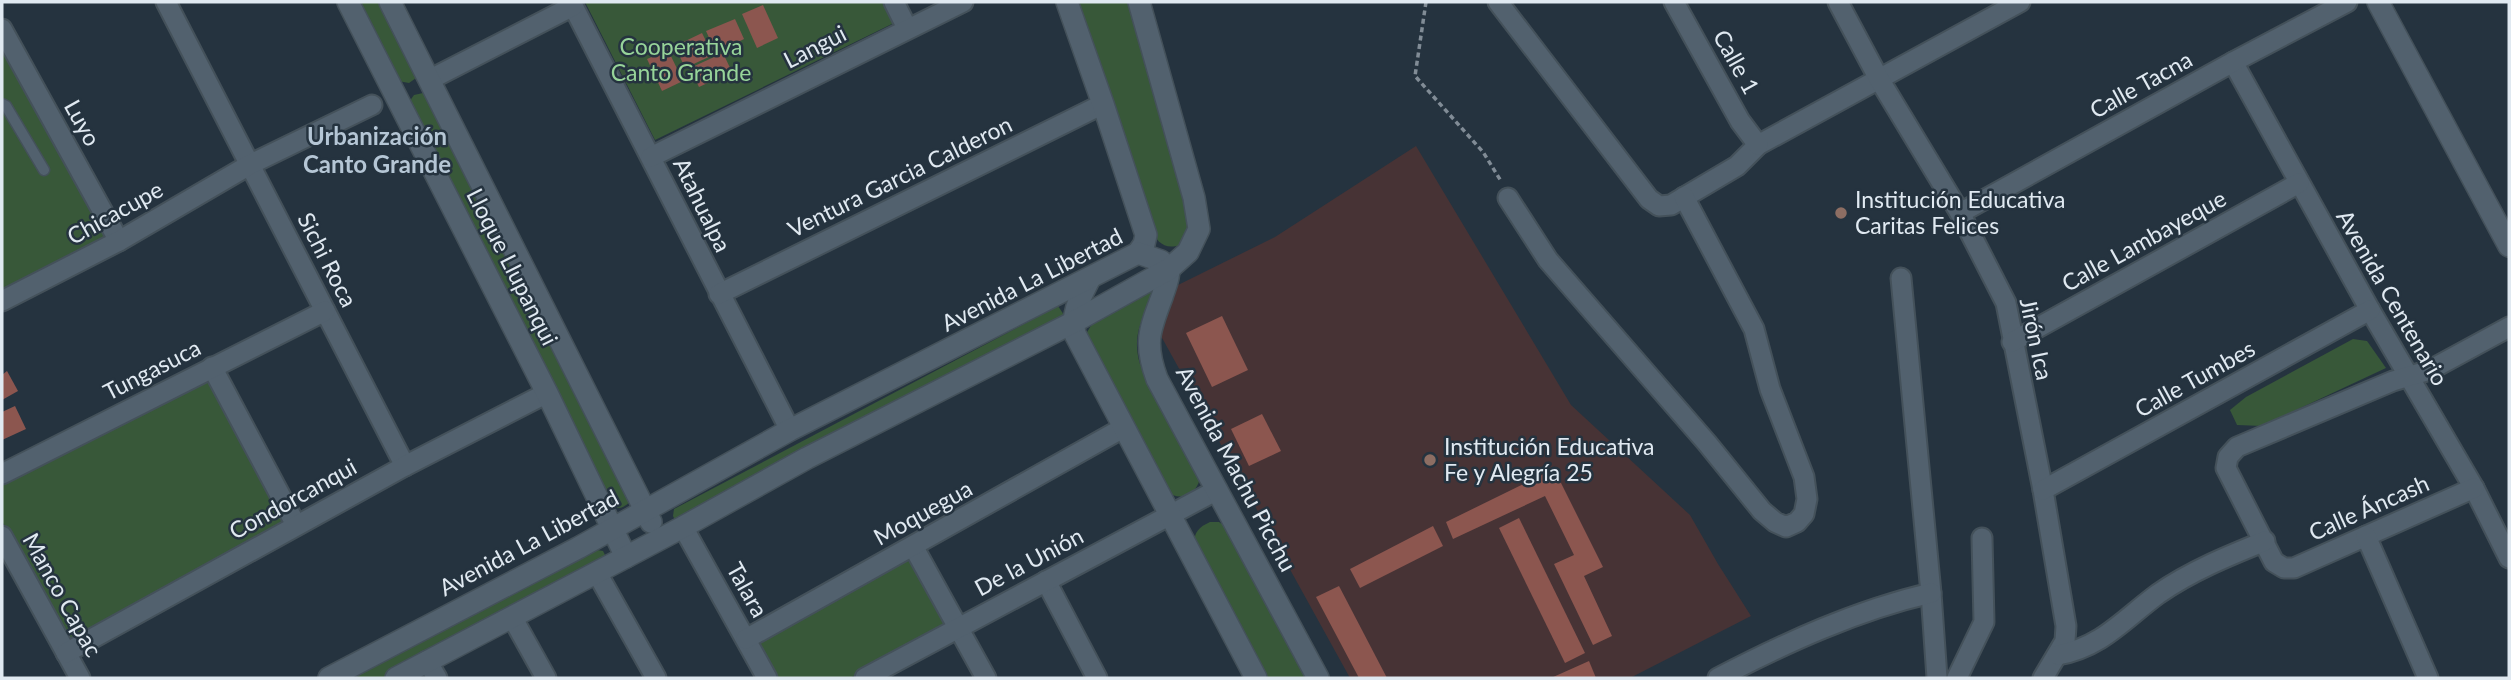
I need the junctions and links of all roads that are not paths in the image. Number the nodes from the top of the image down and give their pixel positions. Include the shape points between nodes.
1 (166, 2) edge
2 (348, 2) edge
3 (390, 2) edge
4 (894, 2) edge
5 (963, 2) edge
6 (1067, 2) edge
7 (1139, 2) edge
8 (1498, 2) edge
9 (1674, 2) edge
10 (1838, 2) edge
11 (2020, 2) edge
12 (2347, 2) edge
13 (2378, 2) edge
14 (573, 4) edge
15 (907, 28) junction
16 (2, 29) edge
17 (2233, 62) junction
18 (1879, 79) junction
19 (429, 80) junction
20 (394, 95) junction
21 (2, 104) edge
22 (1103, 104) junction
23 (372, 105) dead end
24 (1758, 145) junction
25 (651, 157) junction
26 (251, 164) junction
27 (44, 170) dead end
28 (2299, 183) junction
29 (1684, 197) junction
30 (1508, 198) road end
31 (1960, 213) junction
32 (119, 241) junction
33 (2509, 246) edge
34 (1139, 253) junction
35 (1169, 270) junction
36 (1901, 278) dead end
37 (1089, 280) junction
38 (719, 294) junction
39 (2, 301) edge
40 (2370, 310) junction
41 (325, 311) junction
42 (1072, 323) junction
43 (2509, 327) edge
44 (2012, 342) junction
45 (212, 367) junction
46 (2409, 377) junction
47 (547, 393) junction
48 (1123, 428) junction
49 (790, 430) junction
50 (405, 466) junction
51 (2, 474) edge
52 (2474, 488) junction
53 (1217, 489) junction
54 (2043, 490) junction
55 (646, 511) junction
56 (1169, 514) junction
57 (296, 525) junction
58 (683, 527) junction
59 (612, 529) junction
60 (2, 536) edge
61 (2366, 536) junction
62 (1982, 538) dead end
63 (660, 539) junction
64 (2264, 541) junction
65 (913, 546) junction
66 (626, 557) junction
67 (2509, 558) edge
68 (597, 573) junction
69 (1046, 581) junction
70 (1931, 593) junction
71 (512, 617) junction
72 (958, 627) junction
73 (746, 639) junction
74 (65, 653) junction
75 (2058, 656) junction
76 (432, 670) edge
77 (872, 677) edge
78 (80, 678) edge
79 (329, 678) edge
80 (396, 678) edge
81 (546, 678) edge
82 (656, 678) edge
83 (767, 678) edge
84 (986, 678) edge
85 (1097, 678) edge
86 (1256, 678) edge
87 (1318, 678) edge
88 (1718, 678) edge
89 (1937, 678) edge
90 (1957, 678) edge
91 (2043, 678) edge
92 (2428, 678) edge

1 - 26 street, Sichi Roca
2 - 20 street, Lloque Llupanqui
3 - 19 street, Lloque Llupanqui
4 - 15 street
5 - 15 street, Langui
6 - 22 street
7 - 35 street, Avenida Machu Picchu via 1199,229 1188,252
8 - 29 street via 1641,188 1659,206
9 - 24 street, Calle 1
10 - 18 street, Jirón Ica
11 - 18 street
12 - 17 street, Calle Tacna
13 - 33 street
14 - 19 street
14 - 25 street, Atahualpa
15 - 25 street, Langui
16 - 32 street, Luyo
17 - 28 street, Avenida Centenario
17 - 31 street, Calle Tacna
18 - 24 street
18 - 31 street, Jirón Ica
19 - 20 street
19 - 55 street, Lloque Llupanqui
20 - 47 street, Lloque Llupanqui
21 - 27 lane
22 - 34 street via 1146,235
22 - 38 street, Ventura Garcia Calderon
23 - 26 street, Chicacupe
24 - 29 street via 1737,166
25 - 38 street, Atahualpa
26 - 32 street, Chicacupe
26 - 41 street, Sichi Roca
28 - 40 street, Avenida Centenario
28 - 44 street, Calle Lambayeque
29 - 30 street via 1754,329 1770,390 1804,477 1804,514 1786,527 1762,511 1548,260
31 - 44 street, Jirón Ica via 2006,303
32 - 39 street, Chicacupe
34 - 35 street, Avenida La Libertad via 1161,261
34 - 37 street, Avenida La Libertad
35 - 42 street
35 - 53 street, Avenida Machu Picchu via 1149,335 1148,355
36 - 70 street
37 - 42 street
37 - 49 street, Avenida La Libertad
38 - 49 street, Atahualpa
40 - 46 street, Avenida Centenario
40 - 54 street, Calle Tumbes
41 - 45 street, Tungasuca
41 - 50 street, Sichi Roca
42 - 48 street
42 - 58 street via 807,458
43 - 46 street
44 - 54 street, Jirón Ica
45 - 51 street, Tungasuca
45 - 57 street
46 - 52 street, Avenida Centenario
46 - 64 street via 2237,447 2228,457 2226,468
47 - 50 street, Condorcanqui
47 - 59 street, Lloque Llupanqui
48 - 56 street
48 - 65 street, Moquegua
49 - 55 street, Avenida La Libertad
50 - 57 street, Condorcanqui
52 - 61 street, Calle Áncash
52 - 67 street, Avenida Centenario
53 - 56 street, De la Unión
53 - 87 street, Avenida Machu Picchu
54 - 75 street, Jirón Ica via 2066,626
55 - 59 street, Avenida La Libertad
55 - 63 street, Lloque Llupanqui
56 - 69 street, De la Unión
56 - 86 street
57 - 74 street, Condorcanqui
58 - 63 street
58 - 73 street, Talara
59 - 66 street, Lloque Llupanqui
59 - 79 street, Avenida La Libertad
60 - 74 street, Manco Capac
61 - 64 street, Calle Áncash via 2294,568 2274,562
61 - 92 street
62 - 90 street via 1984,622
63 - 66 street
64 - 75 street via 2196,570 2096,642
65 - 72 street
65 - 73 street, Moquegua
66 - 68 street
68 - 71 street
68 - 82 street
69 - 72 street, De la Unión
69 - 85 street
70 - 88 street via 1889,603 1764,654
70 - 89 street
71 - 76 street
71 - 81 street
72 - 77 street, De la Unión
72 - 84 street
73 - 83 street, Talara
74 - 78 street, Manco Capac
75 - 91 street, Jirón Ica
76 - 80 street

